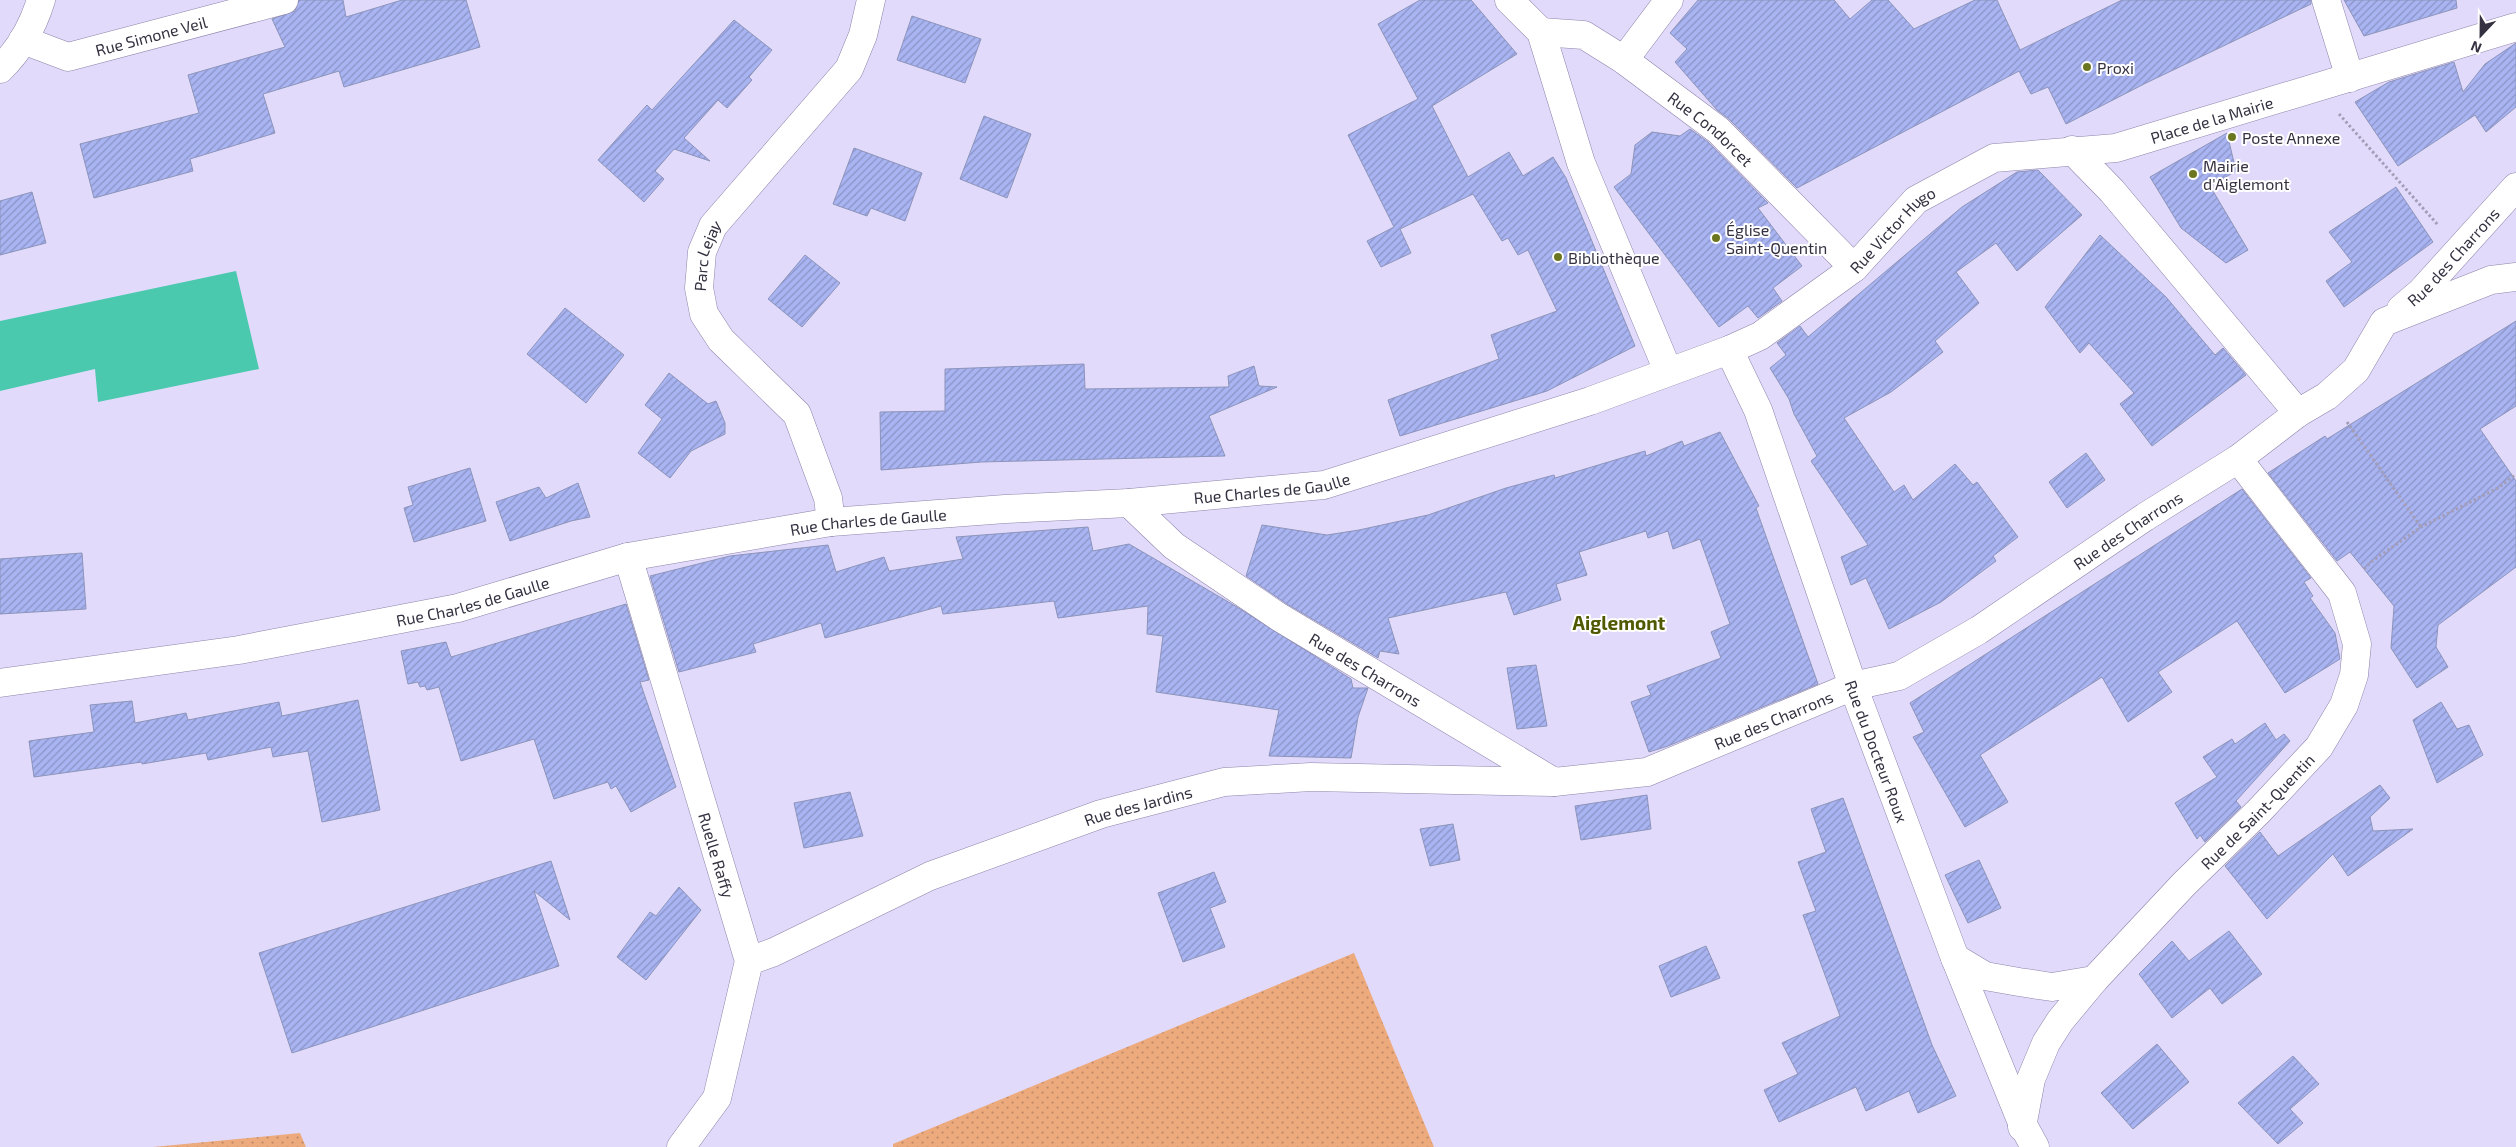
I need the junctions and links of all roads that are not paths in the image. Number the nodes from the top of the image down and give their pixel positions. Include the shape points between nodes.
1 (42, 0) edge
2 (871, 0) edge
3 (1509, 0) edge
4 (1669, 0) edge
5 (2326, 0) edge
6 (283, 1) edge
7 (2516, 27) edge
8 (1541, 32) junction
9 (24, 40) junction
10 (1624, 60) junction
11 (0, 69) edge
12 (2350, 78) junction
13 (2072, 150) junction
14 (2516, 186) edge
15 (1854, 268) junction
16 (2516, 277) edge
17 (2384, 322) junction
18 (1730, 350) junction
19 (1668, 371) junction
20 (2298, 413) junction
21 (2238, 459) junction
22 (1129, 503) junction
23 (830, 522) junction
24 (628, 557) junction
25 (0, 683) edge
26 (1854, 686) junction
27 (1554, 782) junction
28 (1955, 958) junction
29 (749, 960) junction
30 (2094, 980) junction
31 (2024, 1140) edge
32 (681, 1147) edge

1 - 9 street
2 - 23 street, Parc Lejay via 863,35 849,69 713,226 702,252 699,288 704,314 721,340 796,414 828,498
3 - 8 street
4 - 10 street
5 - 12 street
6 - 9 street, Rue Simone Veil via 68,57
7 - 12 street, Place de la Mairie
8 - 10 street, Rue Condorcet via 1584,35
8 - 19 street via 1581,163
9 - 11 street
10 - 15 street, Rue Condorcet via 1718,130
12 - 13 street, Place de la Mairie via 2116,148
13 - 15 street, Rue Victor Hugo via 1994,158 1916,200
13 - 20 street via 2112,191
14 - 17 street, Rue des Charrons via 2421,292
15 - 18 street, Rue Victor Hugo via 1760,336
16 - 17 street, Rue des Charrons via 2492,280
17 - 20 street, Rue des Charrons via 2356,370 2327,396
18 - 19 street, Rue Charles de Gaulle
18 - 26 street, Rue du Docteur Roux via 1758,410
19 - 22 street, Rue Charles de Gaulle via 1590,401 1324,485
20 - 21 street, Rue des Charrons
21 - 26 street, Rue des Charrons via 2145,517 1979,630 1899,676
21 - 30 street, Rue de Saint-Quentin via 2342,594 2357,644 2354,675 2344,705 2319,747
22 - 23 street, Rue Charles de Gaulle
22 - 27 street, Rue des Charrons via 1174,546 1279,617
23 - 24 street, Rue Charles de Gaulle
24 - 25 street, Rue Charles de Gaulle via 458,608 240,650
24 - 29 street, Ruelle Raffy
26 - 27 street, Rue des Charrons via 1647,772
26 - 28 street, Rue du Docteur Roux
27 - 29 street, Rue des Jardins via 1311,777 1224,782 1100,814 930,876 774,952
28 - 30 street via 1985,976 2019,982 2052,987
28 - 31 street, Rue du Docteur Roux
29 - 32 street, Ruelle Raffy via 717,1098
30 - 31 street, Rue de Saint-Quentin via 2046,1043 2031,1079

